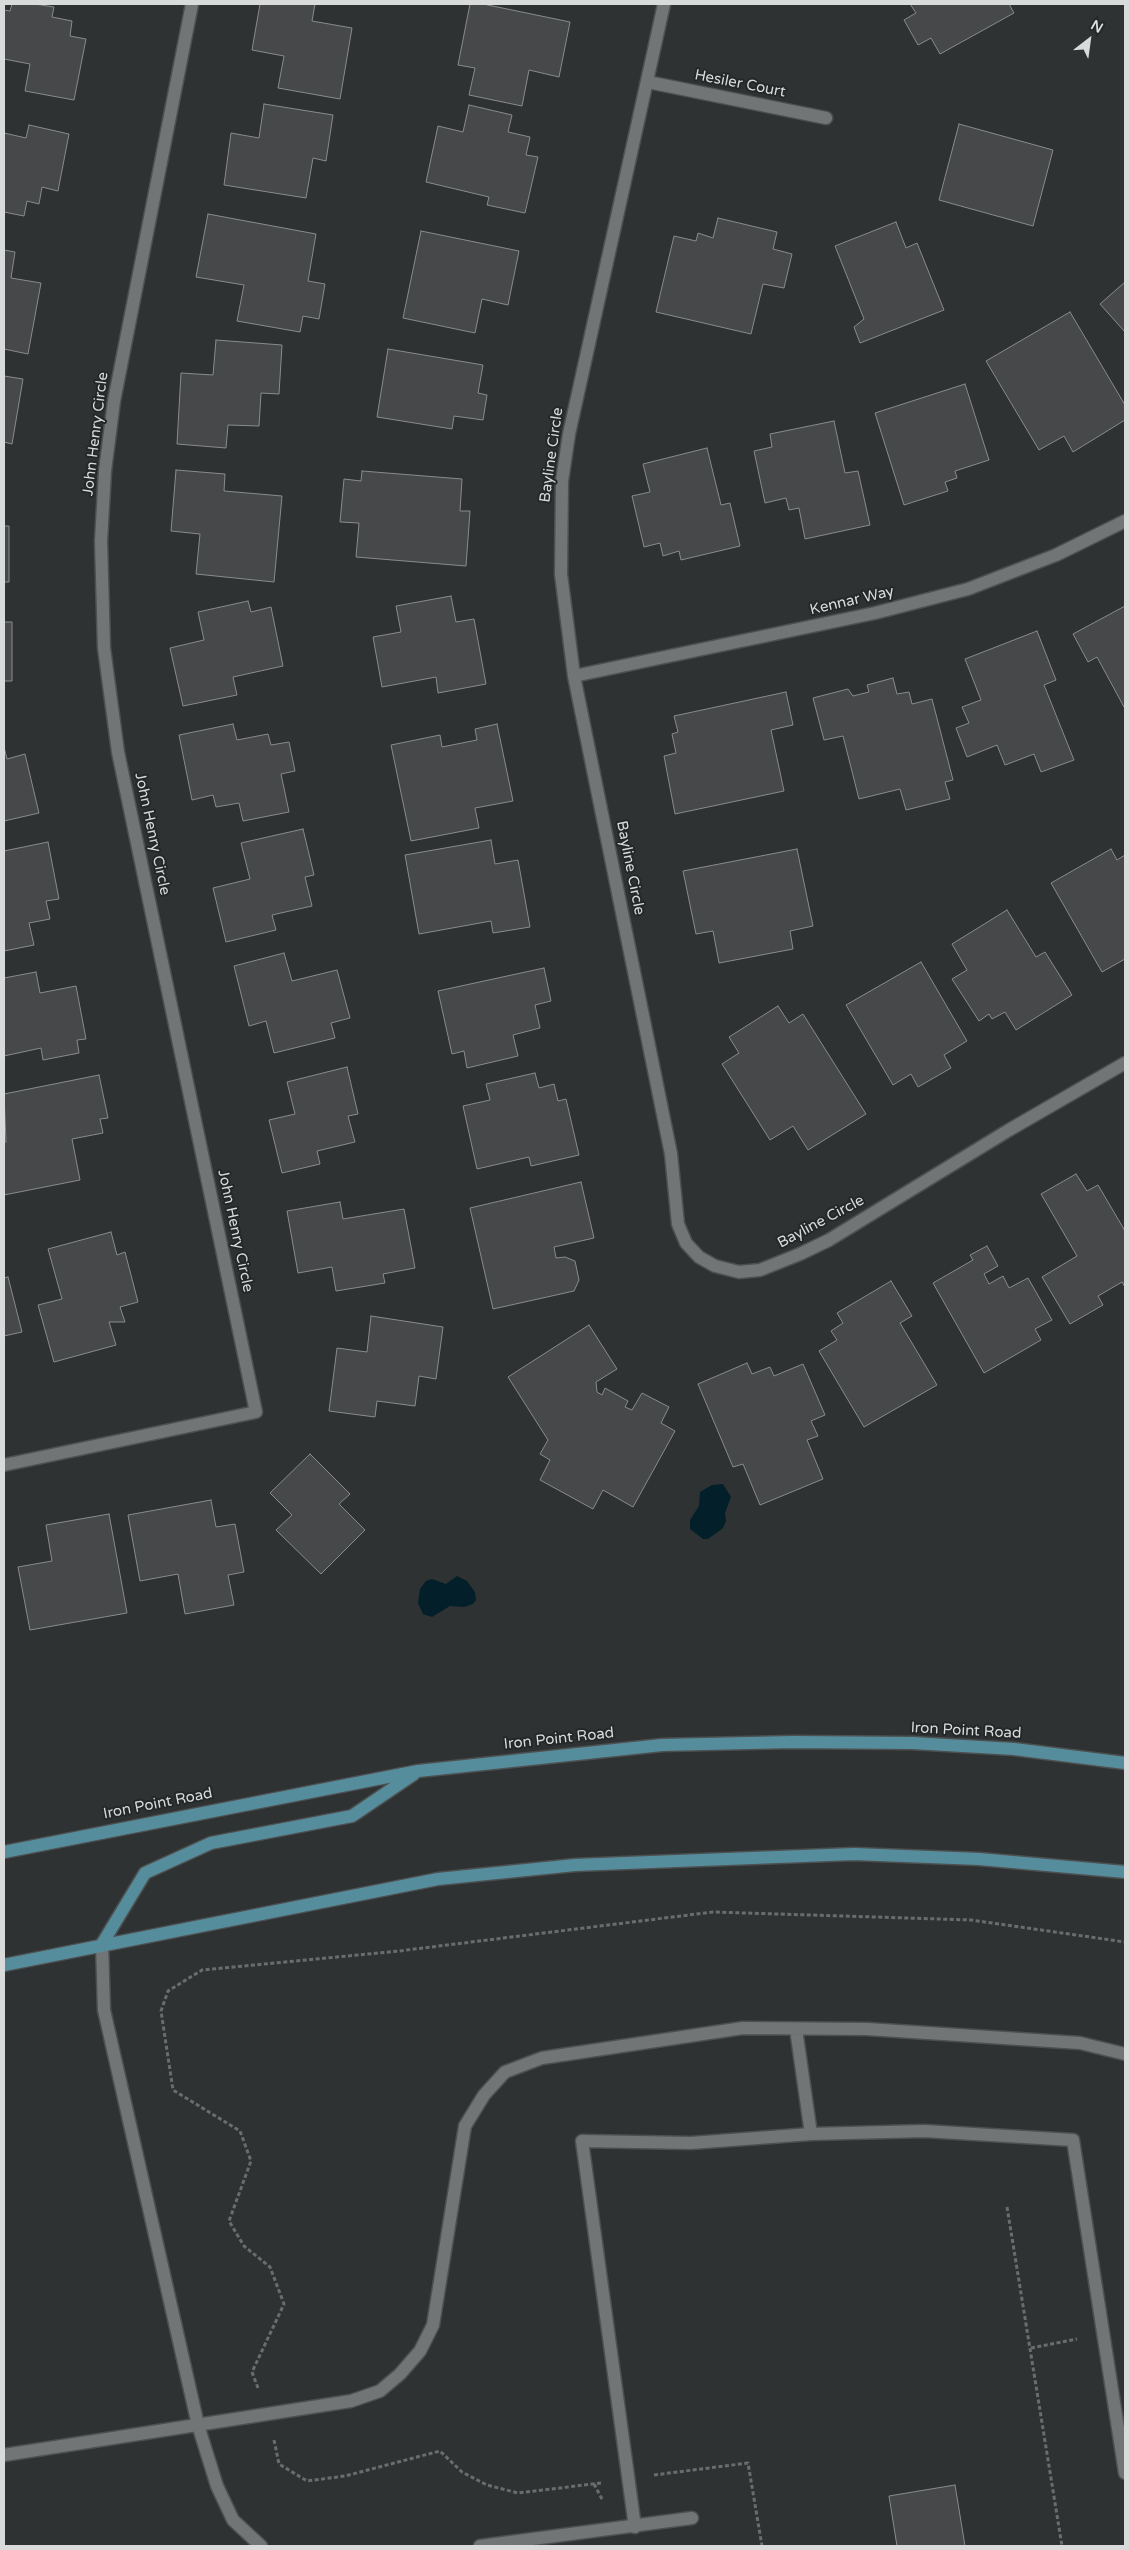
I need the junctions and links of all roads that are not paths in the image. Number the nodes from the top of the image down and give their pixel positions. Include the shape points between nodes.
1 (192, 4) edge
2 (664, 4) edge
3 (648, 82) junction
4 (826, 118) dead end
5 (1125, 521) edge
6 (574, 676) junction
7 (1125, 1063) edge
8 (4, 1465) edge
9 (1125, 1762) edge
10 (418, 1771) junction
11 (4, 1852) edge
12 (1125, 1872) edge
13 (102, 1944) junction
14 (4, 1964) edge
15 (796, 2030) junction
16 (1125, 2054) edge
17 (811, 2134) junction
18 (198, 2425) junction
19 (4, 2455) edge
20 (1125, 2473) edge
21 (692, 2518) dead end
22 (635, 2526) junction
23 (261, 2546) edge
24 (480, 2546) edge

1 - 8 street, John Henry Circle via 114,401 101,541 104,648 118,752 256,1412
2 - 3 street, Bayline Circle
3 - 4 street, Hesiler Court
3 - 6 street, Bayline Circle via 569,434 562,481 561,574
5 - 6 street, Kennar Way via 1056,555 968,589 875,613
6 - 7 street, Bayline Circle via 671,1154 678,1224 686,1243 700,1256 715,1266 739,1272 760,1270 800,1254 829,1240
9 - 10 main road, Iron Point Road via 1014,1749 912,1743 793,1742 662,1745
10 - 11 main road, Iron Point Road
10 - 13 main road via 352,1816 211,1843 146,1873
12 - 13 main road via 979,1859 854,1854 575,1864 438,1879
13 - 14 main road
13 - 18 street via 104,2010
15 - 16 street via 867,2029 1080,2043
15 - 17 street
15 - 18 street via 743,2028 542,2058 505,2072 484,2095 465,2126 433,2325 420,2351 400,2374 380,2391 351,2401
17 - 20 street via 924,2131 1073,2140
17 - 22 street via 691,2143 582,2141
18 - 19 street
18 - 23 street via 217,2486 233,2520
21 - 22 street
22 - 24 street

